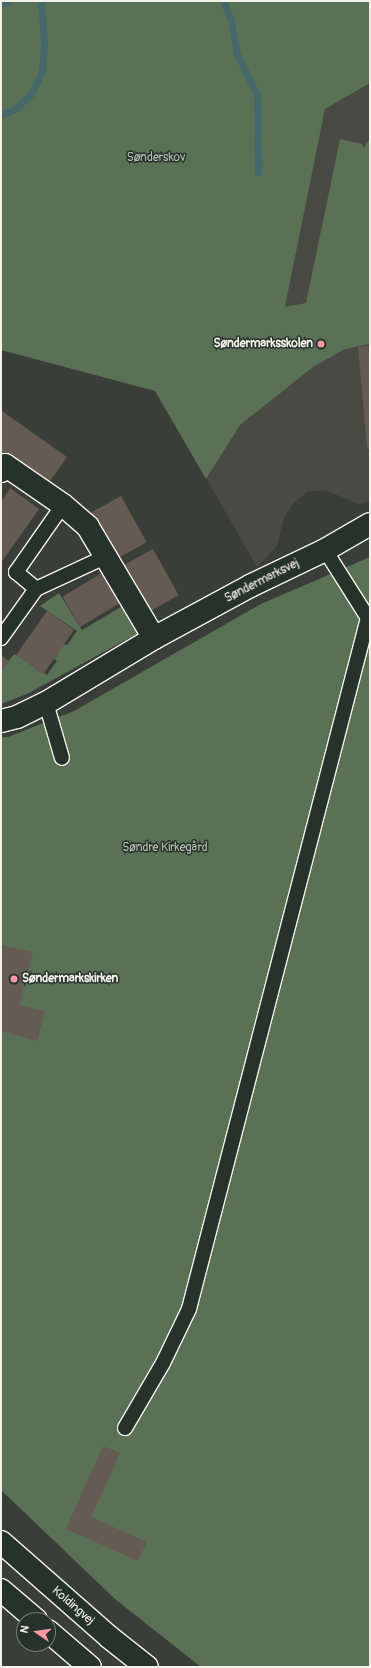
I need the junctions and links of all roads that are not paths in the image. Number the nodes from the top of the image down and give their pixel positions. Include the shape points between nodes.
1 (1, 471) edge
2 (63, 505) junction
3 (370, 524) edge
4 (325, 550) junction
5 (107, 556) junction
6 (36, 588) junction
7 (1, 638) edge
8 (154, 638) junction
9 (46, 703) junction
10 (1, 720) edge
11 (62, 758) dead end
12 (125, 1428) dead end
13 (1, 1542) edge
14 (1, 1590) edge
15 (27, 1612) edge
16 (56, 1638) edge
17 (90, 1667) edge
18 (147, 1667) edge

1 - 2 street via 5,465
2 - 5 street via 88,527
2 - 6 lane via 16,572
3 - 4 street, Søndermarksvej
4 - 8 street, Søndermarksvej via 250,586
4 - 12 lane via 368,618 190,1309 163,1363
5 - 6 lane
5 - 8 street
6 - 7 lane
8 - 9 street, Søndermarksvej
9 - 10 street, Søndermarksvej via 17,717
9 - 11 lane
13 - 18 street, Koldingvej
14 - 15 street
16 - 17 street

